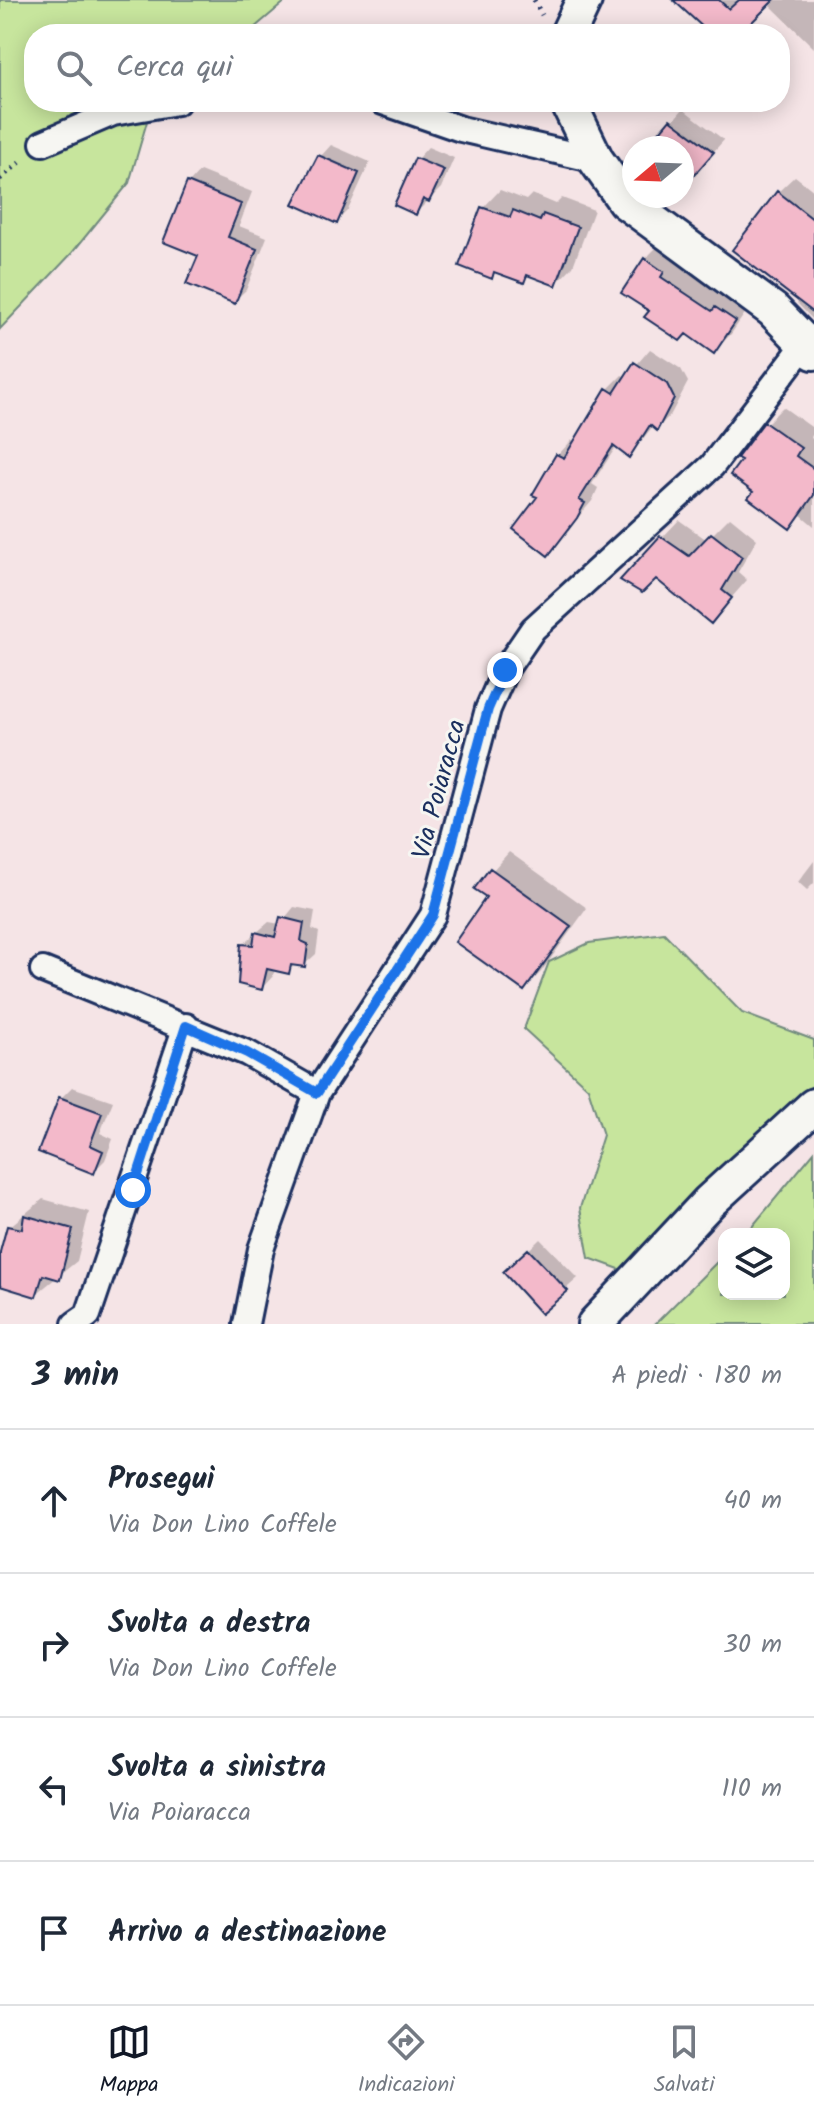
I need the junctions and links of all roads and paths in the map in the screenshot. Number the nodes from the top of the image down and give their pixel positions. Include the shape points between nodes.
1 (584, 0) edge
2 (573, 24) edge
3 (119, 112) edge
4 (412, 112) edge
5 (573, 112) edge
6 (43, 143) dead end
7 (596, 160) junction
8 (810, 348) edge
9 (43, 970) dead end
10 (186, 1026) junction
11 (317, 1093) junction
12 (814, 1106) edge
13 (75, 1324) edge
14 (246, 1324) edge
15 (595, 1324) edge

1 - 2 street
3 - 6 street
4 - 7 street via 461,129
5 - 7 street
7 - 8 street via 625,201 773,310
8 - 11 street, Via Poiaracca via 712,466 533,629 505,670 488,709 433,915
9 - 10 street
10 - 11 street
10 - 13 street via 88,1315
11 - 14 street, Via Poiaracca via 261,1249
12 - 15 street via 709,1202

